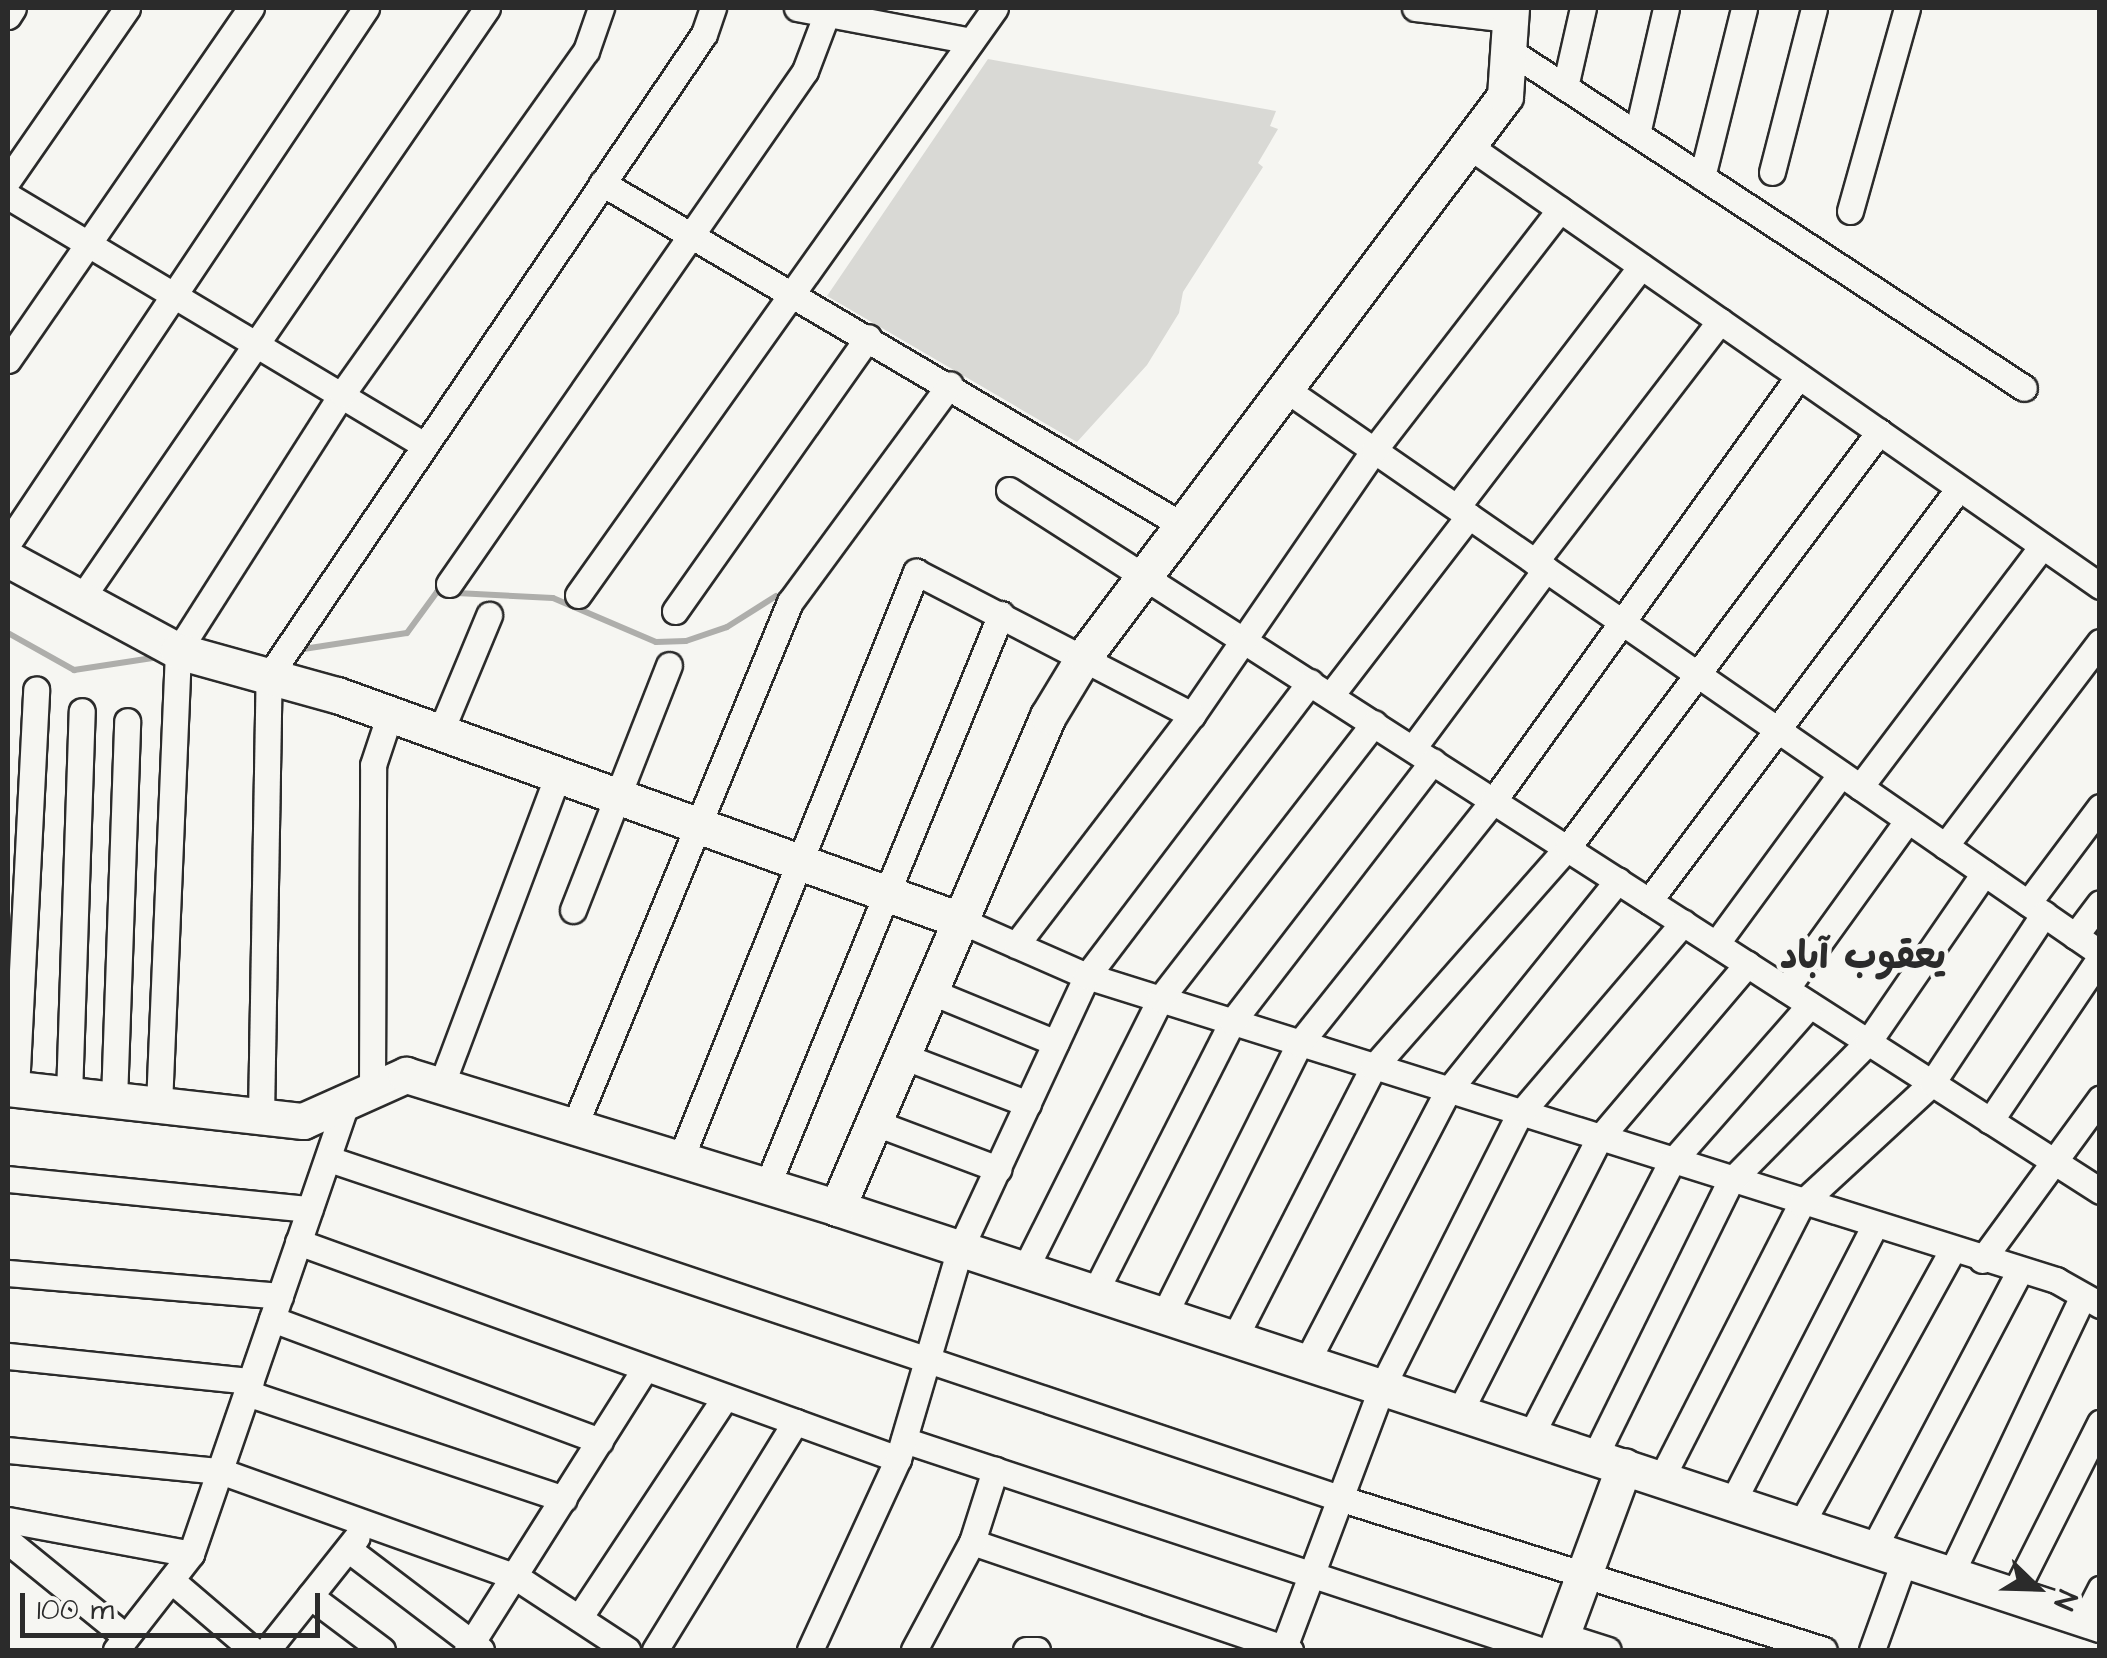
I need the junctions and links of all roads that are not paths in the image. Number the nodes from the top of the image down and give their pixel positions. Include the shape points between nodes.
1 (14, 8) edge
2 (127, 8) edge
3 (251, 8) edge
4 (366, 8) edge
5 (488, 8) edge
6 (601, 8) edge
7 (713, 8) edge
8 (797, 8) edge
9 (995, 8) edge
10 (1415, 8) edge
11 (1583, 8) edge
12 (1666, 8) edge
13 (1744, 8) edge
14 (1814, 8) edge
15 (1907, 8) edge
16 (827, 13) junction
17 (8, 16) edge
18 (1509, 25) edge
19 (971, 41) junction
20 (1565, 87) junction
21 (1637, 134) junction
22 (1466, 144) junction
23 (1772, 172) dead end
24 (1702, 177) junction
25 (8, 180) edge
26 (602, 183) junction
27 (8, 196) edge
28 (1560, 209) junction
29 (1850, 211) dead end
30 (690, 234) junction
31 (90, 244) junction
32 (1641, 266) junction
33 (172, 292) junction
34 (792, 293) junction
35 (1720, 321) junction
36 (868, 337) junction
37 (254, 340) junction
38 (8, 360) edge
39 (1798, 376) junction
40 (950, 384) junction
41 (1284, 388) junction
42 (2024, 388) dead end
43 (342, 394) junction
44 (1879, 432) junction
45 (423, 444) junction
46 (1374, 450) junction
47 (1959, 488) junction
48 (1009, 490) dead end
49 (1463, 511) junction
50 (1182, 525) junction
51 (8, 543) edge
52 (2042, 546) junction
53 (8, 559) edge
54 (1541, 565) junction
55 (1144, 576) junction
56 (448, 584) dead end
57 (2100, 586) edge
58 (578, 594) dead end
59 (81, 598) junction
60 (675, 611) dead end
61 (1001, 614) junction
62 (489, 615) dead end
63 (1622, 622) junction
64 (1245, 640) junction
65 (2100, 642) edge
66 (178, 651) junction
67 (1085, 656) junction
68 (669, 665) dead end
69 (1698, 674) junction
70 (269, 676) junction
71 (36, 688) dead end
72 (1320, 688) junction
73 (82, 711) dead end
74 (390, 714) junction
75 (1192, 716) junction
76 (127, 720) dead end
77 (1374, 723) junction
78 (1778, 730) junction
79 (440, 733) junction
80 (1423, 755) junction
81 (557, 777) junction
82 (1851, 780) junction
83 (618, 799) junction
84 (1494, 800) junction
85 (2100, 807) edge
86 (1908, 820) junction
87 (697, 827) junction
88 (1945, 846) junction
89 (1568, 848) junction
90 (798, 863) junction
91 (1984, 872) junction
92 (1618, 880) junction
93 (883, 893) junction
94 (1649, 900) junction
95 (2100, 903) edge
96 (2036, 909) junction
97 (573, 910) dead end
98 (957, 919) junction
99 (1683, 922) junction
100 (2075, 936) junction
101 (1716, 944) junction
102 (1016, 945) junction
103 (2100, 955) edge
104 (1748, 964) junction
105 (1087, 976) junction
106 (1786, 989) junction
107 (927, 990) junction
108 (1160, 999) junction
109 (1810, 1004) junction
110 (1232, 1022) junction
111 (1868, 1042) junction
112 (1056, 1043) junction
113 (1299, 1044) junction
114 (900, 1055) junction
115 (1373, 1068) junction
116 (1932, 1083) junction
117 (441, 1086) junction
118 (12, 1089) edge
119 (1447, 1092) junction
120 (68, 1095) junction
121 (359, 1097) junction
122 (2100, 1098) edge
123 (114, 1100) junction
124 (1028, 1104) junction
125 (159, 1105) junction
126 (1519, 1114) junction
127 (262, 1116) junction
128 (1990, 1120) junction
129 (873, 1122) junction
130 (574, 1127) junction
131 (1598, 1140) junction
132 (329, 1159) junction
133 (680, 1160) junction
134 (1671, 1164) junction
135 (2056, 1164) junction
136 (998, 1170) junction
137 (8, 1179) edge
138 (1730, 1182) junction
139 (766, 1186) junction
140 (2100, 1191) edge
141 (1801, 1204) junction
142 (837, 1208) junction
143 (310, 1209) junction
144 (1874, 1227) junction
145 (298, 1242) junction
146 (960, 1250) junction
147 (1952, 1251) junction
148 (1982, 1260) junction
149 (1024, 1270) junction
150 (2020, 1270) junction
151 (8, 1273) edge
152 (1094, 1294) junction
153 (2091, 1300) edge
154 (276, 1307) junction
155 (1163, 1318) junction
156 (1232, 1341) junction
157 (8, 1356) edge
158 (928, 1356) junction
159 (1305, 1365) junction
160 (645, 1368) junction
161 (249, 1387) junction
162 (1380, 1389) junction
163 (725, 1397) junction
164 (1460, 1413) junction
165 (795, 1422) junction
166 (2100, 1423) edge
167 (1531, 1435) junction
168 (600, 1440) junction
169 (8, 1450) edge
170 (901, 1450) junction
171 (1610, 1462) junction
172 (220, 1470) junction
173 (995, 1470) junction
174 (1661, 1479) junction
175 (1340, 1498) junction
176 (564, 1499) junction
177 (1732, 1503) junction
178 (8, 1520) edge
179 (366, 1526) junction
180 (1800, 1526) junction
181 (8, 1542) edge
182 (972, 1542) junction
183 (348, 1549) junction
184 (191, 1554) junction
185 (1888, 1556) junction
186 (1312, 1572) junction
187 (516, 1576) junction
188 (1586, 1576) junction
189 (1950, 1576) junction
190 (171, 1580) junction
191 (310, 1596) junction
192 (2013, 1596) junction
193 (2095, 1611) edge
194 (579, 1618) junction
195 (1552, 1645) edge
196 (119, 1647) edge
197 (473, 1649) edge
198 (252, 1650) edge
199 (267, 1650) edge
200 (382, 1650) edge
201 (627, 1650) edge
202 (655, 1650) edge
203 (810, 1650) edge
204 (914, 1650) edge
205 (1026, 1650) edge
206 (1038, 1650) edge
207 (1285, 1650) edge
208 (1608, 1650) edge
209 (1824, 1650) edge
210 (1872, 1650) edge

1 - 17 street
2 - 25 street
3 - 31 street
4 - 33 street
5 - 37 street
6 - 43 street via 586,51
7 - 26 street via 704,34
8 - 16 street
9 - 19 street
10 - 18 street
11 - 20 street
12 - 21 street
13 - 24 street
14 - 23 street
15 - 29 street
16 - 19 street
16 - 30 street via 806,71
18 - 20 street
18 - 22 street via 1504,96
19 - 34 street
20 - 21 street
21 - 24 street
22 - 28 street
22 - 41 street
24 - 42 street
26 - 30 street
26 - 45 street
27 - 31 street
28 - 32 street
28 - 46 street
30 - 34 street
30 - 56 street
31 - 33 street
31 - 38 street
32 - 35 street
32 - 49 street
33 - 37 street
33 - 51 street
34 - 36 street
34 - 58 street
35 - 39 street
35 - 54 street
36 - 40 street
36 - 60 street
37 - 43 street
37 - 59 street
39 - 44 street
39 - 63 street
40 - 50 street
40 - 87 street via 790,602
41 - 46 street
41 - 50 street
43 - 45 street
43 - 66 street
44 - 47 street
44 - 69 street
45 - 70 street
46 - 49 street
46 - 64 street
47 - 52 street
47 - 78 street
48 - 55 street
49 - 54 street
49 - 72 street
50 - 55 street
52 - 57 street
52 - 82 street
53 - 59 street
54 - 63 street
54 - 80 street
55 - 64 street
55 - 67 street
59 - 66 street
61 - 67 street
61 - 90 street via 916,572
61 - 93 street
62 - 79 street
63 - 69 street
63 - 84 street
64 - 72 street
64 - 75 street
65 - 88 street
66 - 70 street
66 - 125 street
67 - 75 street
67 - 98 street via 1048,716
68 - 83 street
69 - 78 street
69 - 89 street
70 - 74 street
70 - 127 street
71 - 118 street
72 - 77 street
72 - 105 street
73 - 120 street
74 - 79 street
74 - 121 street via 374,765
75 - 102 street
76 - 123 street
77 - 80 street
77 - 108 street
78 - 82 street
78 - 94 street
79 - 81 street
80 - 84 street
80 - 110 street
81 - 83 street
81 - 117 street
82 - 86 street
82 - 101 street
83 - 87 street
83 - 97 street
84 - 89 street
84 - 113 street
85 - 96 street
86 - 88 street
86 - 106 street
87 - 90 street
87 - 130 street
88 - 91 street
89 - 92 street
89 - 115 street
90 - 93 street
90 - 133 street
91 - 96 street
91 - 111 street
92 - 94 street
92 - 119 street
93 - 98 street
93 - 139 street
94 - 99 street
95 - 100 street
96 - 100 street
96 - 116 street
98 - 102 street
98 - 107 street
99 - 101 street
99 - 126 street
100 - 103 street
101 - 104 street
102 - 105 street
103 - 128 street
104 - 106 street
104 - 131 street
105 - 108 street
105 - 112 street
106 - 109 street
107 - 112 street
107 - 114 street
108 - 110 street
108 - 149 street
109 - 111 street
109 - 134 street
110 - 113 street
110 - 152 street
111 - 116 street
111 - 138 street
112 - 124 street
113 - 115 street
113 - 155 street
114 - 124 street
114 - 129 street
115 - 119 street
115 - 156 street
116 - 128 street
116 - 141 street
117 - 121 street via 406,1075
117 - 130 street
118 - 120 street
119 - 126 street
119 - 159 street
120 - 123 street
121 - 127 street via 303,1120
121 - 132 street
122 - 135 street
123 - 125 street
124 - 136 street
125 - 127 street
126 - 131 street
126 - 162 street
128 - 135 street
129 - 136 street
129 - 142 street
130 - 133 street
131 - 134 street
131 - 164 street
132 - 143 street
132 - 158 street
133 - 139 street
134 - 138 street
134 - 167 street
135 - 140 street
135 - 148 street
136 - 146 street
137 - 143 street
138 - 141 street
138 - 171 street
139 - 142 street
141 - 144 street
141 - 174 street
142 - 146 street
143 - 145 street
144 - 147 street
144 - 177 street
145 - 154 street
145 - 160 street
146 - 149 street
146 - 158 street
147 - 148 street
147 - 180 street
148 - 150 street
149 - 152 street
150 - 153 street
150 - 185 street
151 - 154 street
152 - 155 street
153 - 189 street
154 - 161 street
154 - 168 street
155 - 156 street
156 - 159 street
157 - 161 street
158 - 170 street
158 - 175 street
159 - 162 street
160 - 163 street
160 - 168 street
161 - 172 street
161 - 176 street
162 - 164 street
162 - 175 street
163 - 165 street
163 - 194 street
164 - 167 street
165 - 170 street
165 - 202 street
166 - 192 street
167 - 171 street
168 - 176 street
169 - 172 street
170 - 173 street
170 - 203 street
171 - 174 street
171 - 188 street
172 - 179 street
172 - 184 street
173 - 182 street
173 - 186 street
174 - 177 street
175 - 186 street
175 - 188 street
176 - 187 street
177 - 180 street
178 - 184 street
179 - 183 street
179 - 187 street
180 - 185 street
181 - 196 street
182 - 204 street
182 - 207 street
183 - 191 street
183 - 197 street
184 - 190 street
185 - 189 street
185 - 210 street
186 - 195 street
186 - 207 street
187 - 194 street
187 - 197 street
188 - 195 street
188 - 209 street
189 - 192 street
190 - 196 street
190 - 198 street
191 - 199 street
191 - 200 street
192 - 193 street
194 - 201 street
195 - 208 street
205 - 206 street

